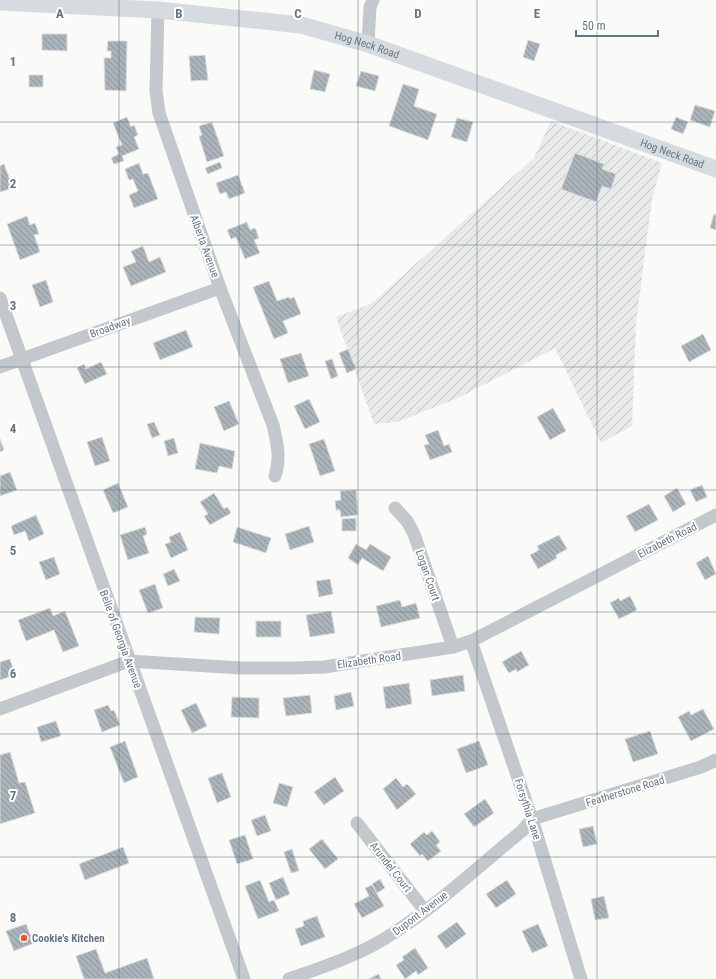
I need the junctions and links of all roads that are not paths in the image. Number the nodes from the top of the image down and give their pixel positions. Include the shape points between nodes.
1 (373, 0) edge
2 (0, 2) edge
3 (158, 10) junction
4 (368, 44) junction
5 (716, 169) edge
6 (220, 288) junction
7 (0, 298) edge
8 (22, 360) junction
9 (0, 367) edge
10 (275, 476) dead end
11 (395, 508) dead end
12 (716, 515) edge
13 (471, 640) junction
14 (453, 647) junction
15 (129, 661) junction
16 (0, 709) edge
17 (716, 760) edge
18 (532, 819) junction
19 (356, 823) dead end
20 (425, 911) junction
21 (244, 979) edge
22 (290, 979) edge
23 (581, 979) edge

1 - 4 street via 370,7
2 - 3 main road, Hog Neck Road
3 - 4 main road, Hog Neck Road via 301,25
3 - 6 street, Alberta Avenue via 156,92 159,113
4 - 5 main road, Hog Neck Road
6 - 8 street, Broadway
6 - 10 street, Alberta Avenue via 272,425 278,446 279,463
7 - 8 street, Belle of Georgia Avenue
8 - 9 street, Broadway
8 - 15 street, Belle of Georgia Avenue
11 - 14 street, Logan Court via 414,534
12 - 13 street, Elizabeth Road
13 - 14 street, Elizabeth Road
13 - 18 street, Forsythia Lane
14 - 15 street, Elizabeth Road via 324,666 292,668 241,668
15 - 16 street, Elizabeth Road
15 - 21 street, Belle of Georgia Avenue
17 - 18 street, Featherstone Road via 701,767
18 - 20 street, Dupont Avenue via 522,831
18 - 23 street, Forsythia Lane
19 - 20 street, Arundel Court
20 - 22 street, Dupont Avenue via 395,933 354,955

